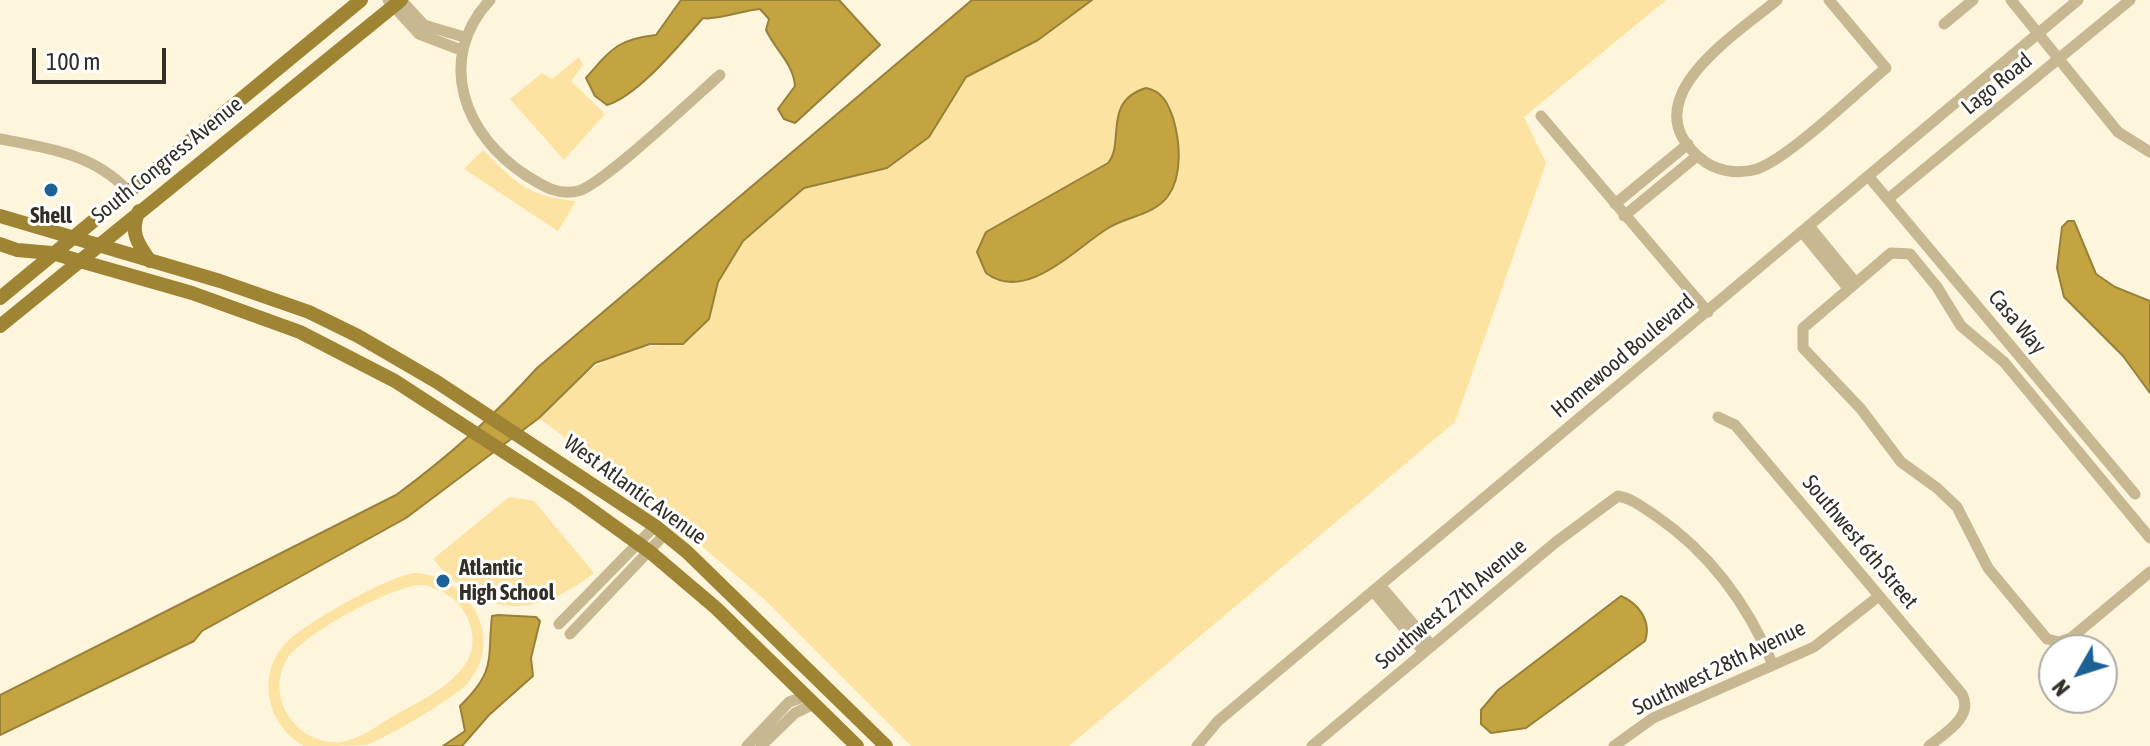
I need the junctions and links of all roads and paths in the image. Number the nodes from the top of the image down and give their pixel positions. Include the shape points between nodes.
1 (361, 0) edge
2 (490, 0) edge
3 (1777, 0) edge
4 (1829, 0) edge
5 (1973, 0) edge
6 (2011, 0) edge
7 (2078, 0) edge
8 (2130, 0) edge
9 (396, 2) edge
10 (1944, 24) dead end
11 (2038, 34) junction
12 (463, 43) junction
13 (2060, 58) junction
14 (720, 75) dead end
15 (256, 88) junction
16 (1541, 116) dead end
17 (250, 122) junction
18 (0, 139) edge
19 (1692, 150) junction
20 (2150, 152) edge
21 (1869, 177) junction
22 (128, 191) junction
23 (1888, 199) junction
24 (1615, 204) junction
25 (139, 210) junction
26 (0, 216) edge
27 (1624, 216) junction
28 (1806, 229) junction
29 (70, 238) junction
30 (0, 244) edge
31 (97, 245) junction
32 (52, 253) junction
33 (79, 260) junction
34 (150, 261) junction
35 (1852, 285) junction
36 (0, 298) edge
37 (1708, 312) junction
38 (0, 326) edge
39 (406, 362) junction
40 (395, 381) junction
41 (1718, 417) dead end
42 (2135, 494) dead end
43 (660, 530) junction
44 (2150, 538) edge
45 (645, 548) junction
46 (2150, 572) edge
47 (1376, 588) junction
48 (1879, 596) junction
49 (559, 624) dead end
50 (570, 634) dead end
51 (1428, 649) junction
52 (1773, 665) junction
53 (810, 700) junction
54 (850, 710) junction
55 (747, 746) edge
56 (761, 746) edge
57 (857, 746) edge
58 (886, 746) edge
59 (1197, 746) edge
60 (1312, 746) edge
61 (1614, 746) edge
62 (1929, 746) edge

1 - 15 main road, South Congress Avenue
2 - 12 street
3 - 19 street via 1687,79 1679,124
4 - 19 street via 1886,68 1760,168 1728,171
5 - 10 street
6 - 11 street
7 - 11 street, Homewood Boulevard
8 - 13 street, Lago Road
9 - 12 street via 419,34
9 - 17 main road, South Congress Avenue
11 - 13 street
11 - 21 street, Homewood Boulevard
12 - 14 street via 461,83 481,132 516,169 547,189 564,193 594,184
13 - 20 street via 2118,132
13 - 23 street, Lago Road
15 - 17 main road
15 - 22 main road, South Congress Avenue
16 - 24 street
17 - 25 main road, South Congress Avenue
18 - 22 street via 75,154 113,174
19 - 24 street
19 - 27 street
21 - 23 street, Casa Way
21 - 28 street, Homewood Boulevard
22 - 29 main road, South Congress Avenue
23 - 42 street, Casa Way
24 - 27 street
25 - 31 main road, South Congress Avenue
25 - 34 main road via 134,234
26 - 29 main road, West Atlantic Avenue
27 - 37 street
28 - 35 street
28 - 37 street, Homewood Boulevard
29 - 31 main road, West Atlantic Avenue
29 - 32 main road, South Congress Avenue
30 - 32 main road, West Atlantic Avenue
31 - 33 main road, South Congress Avenue
31 - 34 main road, West Atlantic Avenue
32 - 33 main road, West Atlantic Avenue
32 - 36 main road, South Congress Avenue
33 - 38 main road, South Congress Avenue
33 - 40 main road, West Atlantic Avenue via 300,332
34 - 39 main road, West Atlantic Avenue via 309,312
35 - 44 street via 1891,253 1901,251 1915,259 1961,326 2004,362
35 - 46 street via 1806,323 1803,348 1861,409 1891,452 1957,507 1988,568 2047,639 2071,638
37 - 47 street, Homewood Boulevard
39 - 40 street
39 - 43 main road, West Atlantic Avenue
40 - 45 main road, West Atlantic Avenue
41 - 48 street, Southwest 6th Street via 1735,425
43 - 45 street
43 - 54 main road, West Atlantic Avenue
45 - 49 street
45 - 50 street
45 - 53 main road, West Atlantic Avenue
47 - 51 street
47 - 59 street, Homewood Boulevard via 1218,721
48 - 52 street, Southwest 28th Avenue via 1814,647
48 - 62 street, Southwest 6th Street via 1965,700 1962,718
51 - 52 street, Southwest 27th Avenue via 1618,496 1667,524 1705,558 1738,597
51 - 60 street, Southwest 27th Avenue
52 - 61 street, Southwest 28th Avenue via 1653,718
53 - 54 main road via 820,697
53 - 55 street via 789,702
53 - 56 street
53 - 57 main road, West Atlantic Avenue
54 - 58 main road, West Atlantic Avenue

